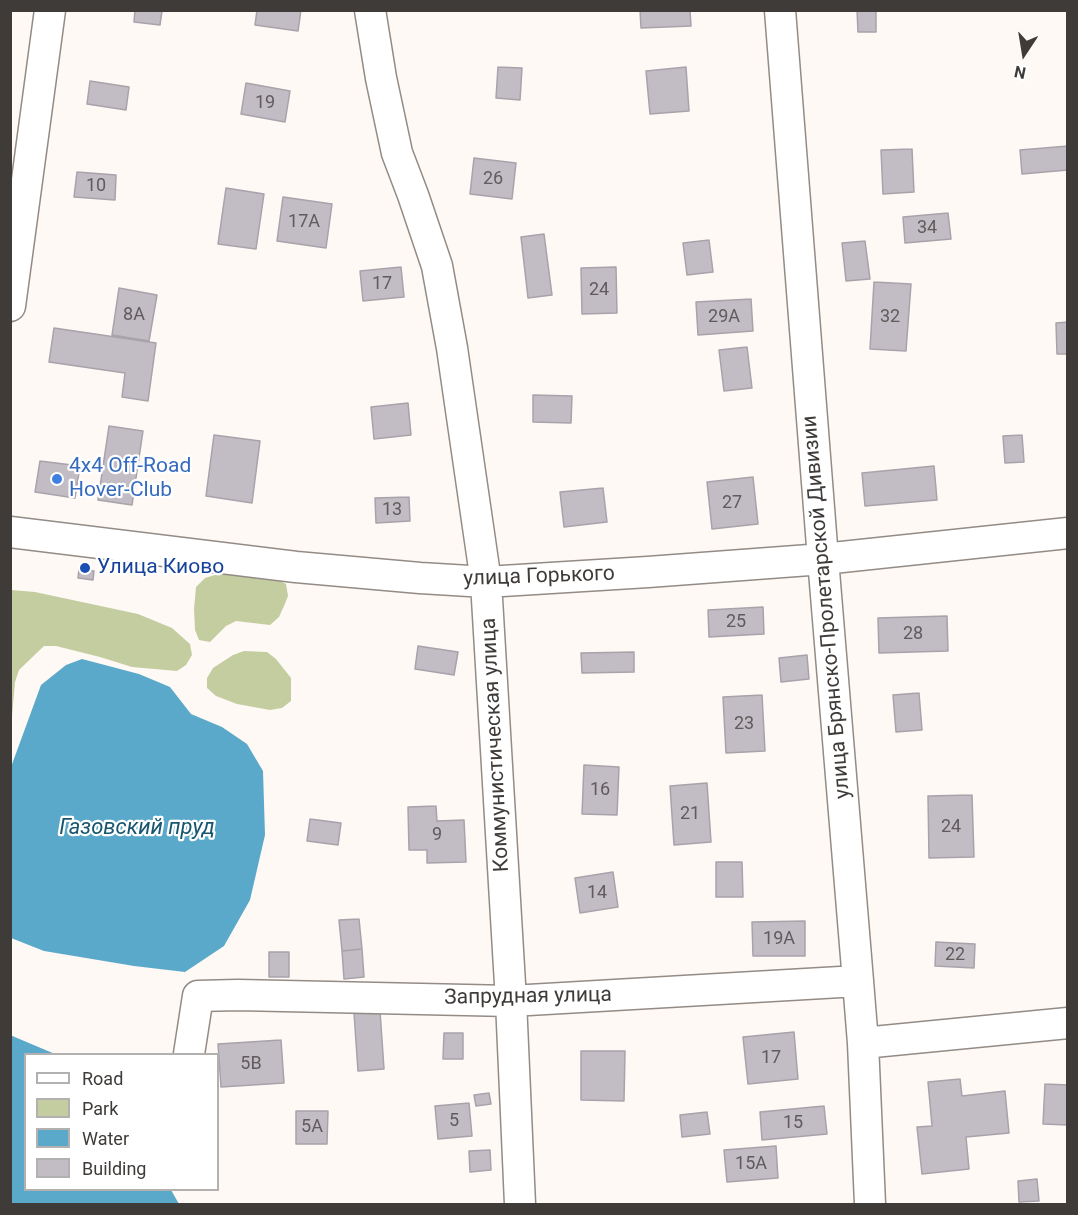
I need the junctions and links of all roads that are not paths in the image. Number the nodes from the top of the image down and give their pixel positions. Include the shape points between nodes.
1 (50, 10) edge
2 (370, 10) edge
3 (780, 10) edge
4 (10, 306) edge
5 (10, 532) edge
6 (1068, 533) edge
7 (823, 559) junction
8 (486, 582) junction
9 (858, 981) junction
10 (511, 1001) junction
11 (1068, 1023) edge
12 (863, 1043) junction
13 (189, 1053) edge
14 (520, 1204) edge
15 (870, 1204) edge

1 - 4 street
2 - 8 street, Коммунистическая улица via 397,153 437,266
3 - 7 street, улица Брянско-Пролетарской Дивизии
5 - 8 street, улица Горького via 296,567
6 - 7 street, улица Горького
7 - 8 street, улица Горького
7 - 9 street, улица Брянско-Пролетарской Дивизии
8 - 10 street, Коммунистическая улица
9 - 10 street, Запрудная улица
9 - 12 street, улица Брянско-Пролетарской Дивизии
10 - 13 street, Запрудная улица via 198,996
10 - 14 street, Коммунистическая улица
11 - 12 street
12 - 15 street, улица Брянско-Пролетарской Дивизии

